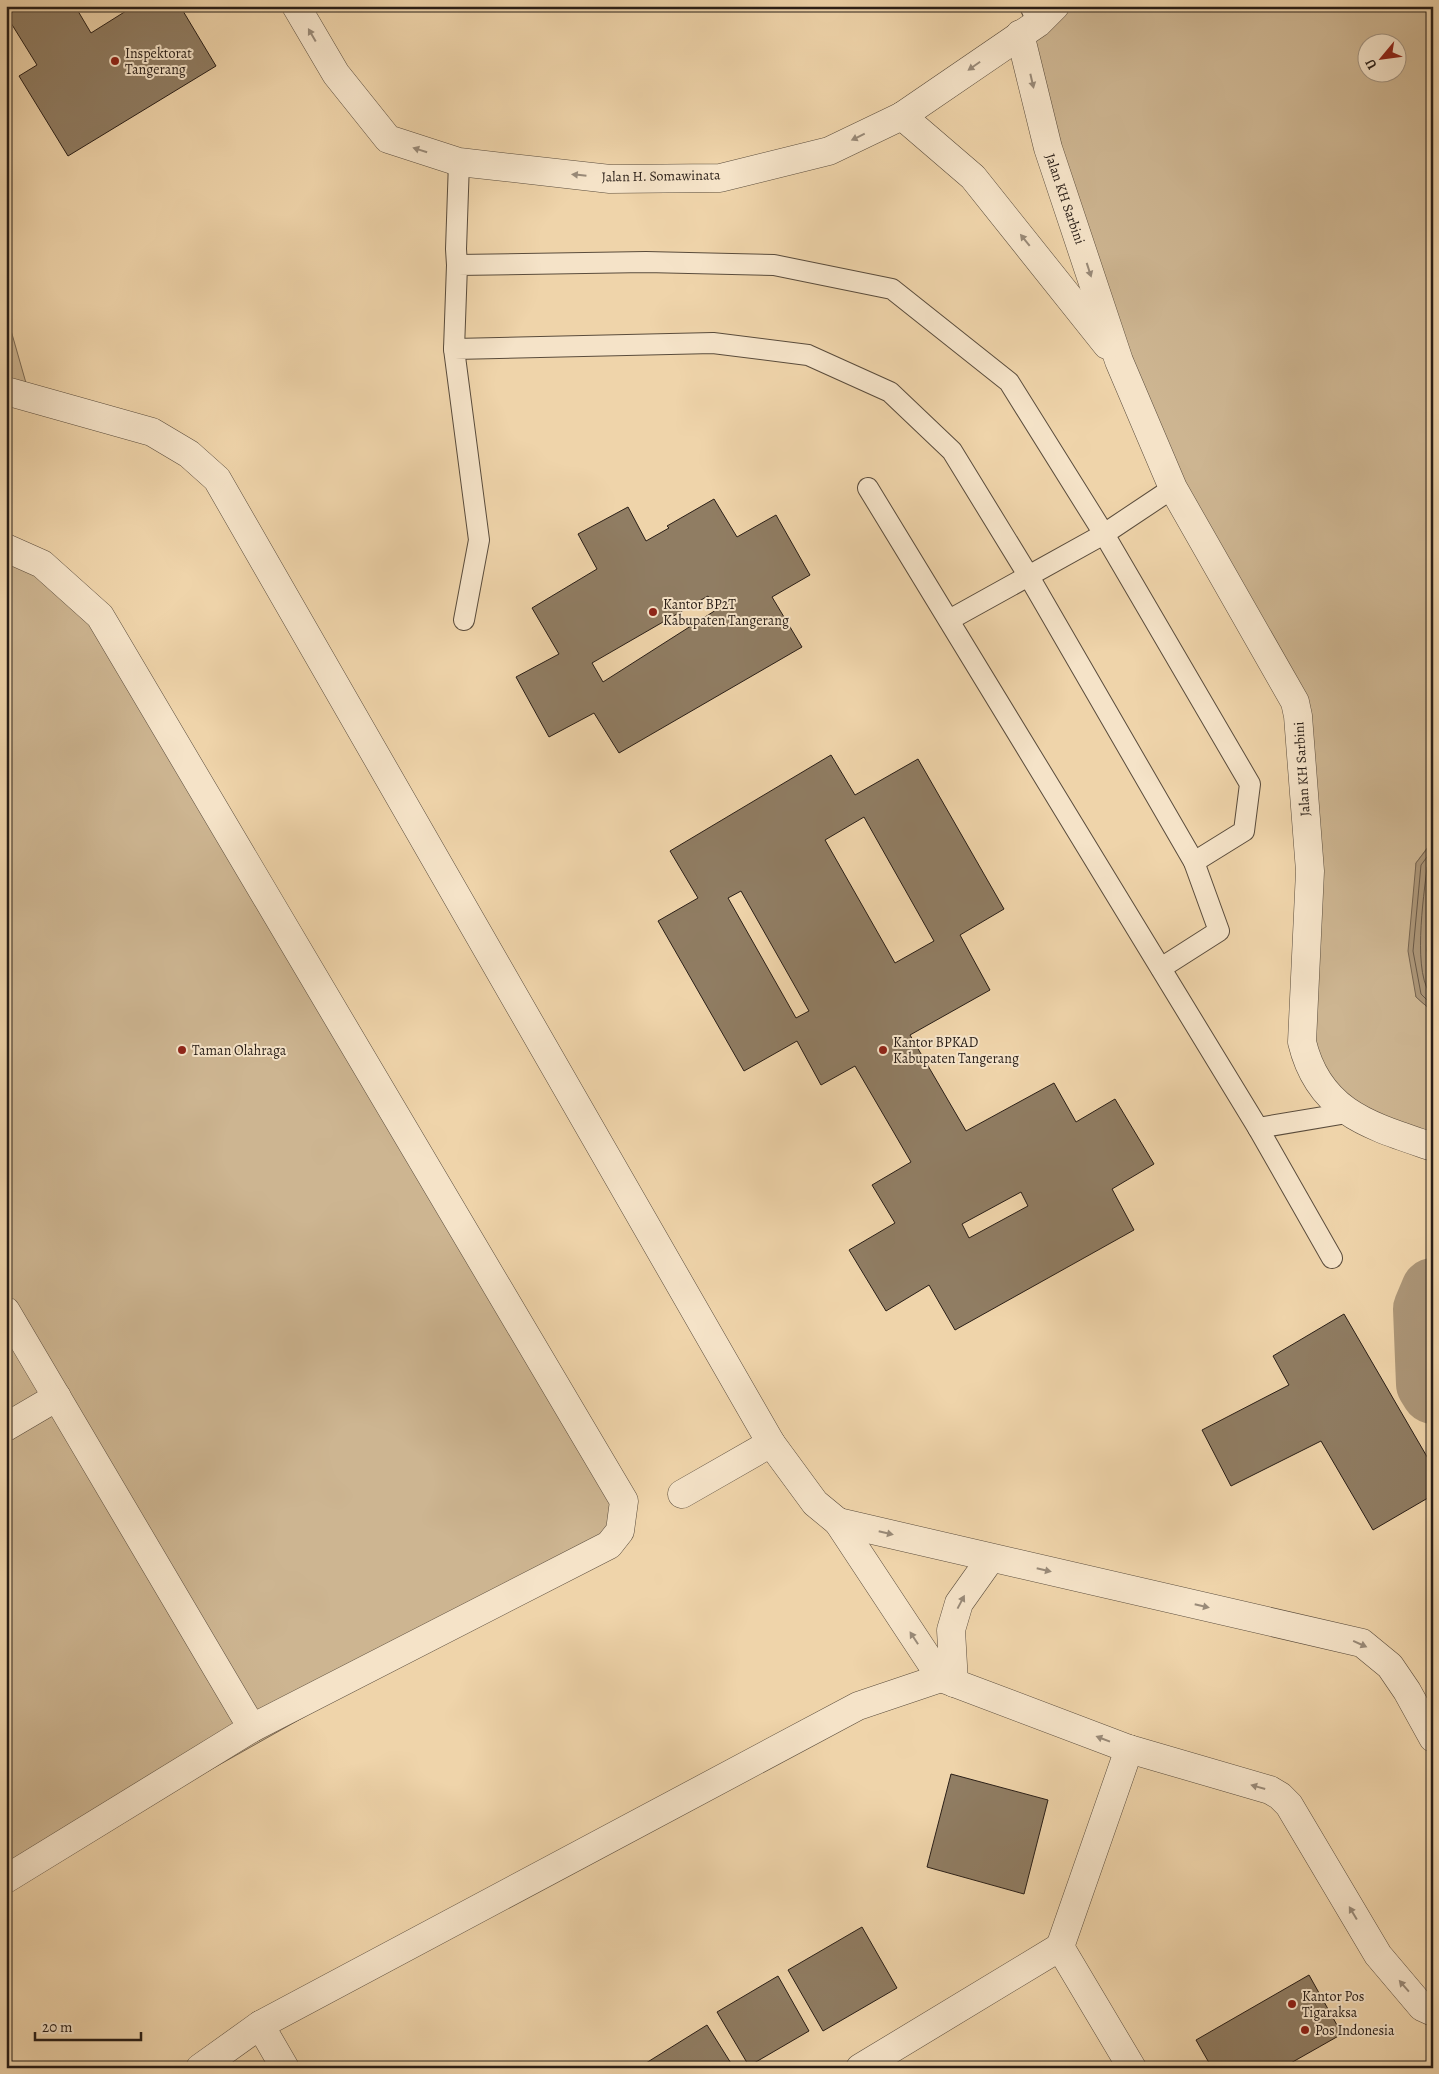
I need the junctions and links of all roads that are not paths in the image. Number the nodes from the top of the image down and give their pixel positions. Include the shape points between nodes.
1 (296, 6) edge
2 (1036, 17) edge
3 (902, 116) junction
4 (459, 162) junction
5 (457, 265) junction
6 (454, 349) junction
7 (1119, 361) junction
8 (6, 391) edge
9 (868, 488) dead end
10 (1173, 488) junction
11 (1104, 534) junction
12 (6, 548) edge
13 (1028, 575) junction
14 (464, 620) dead end
15 (949, 620) junction
16 (1194, 862) junction
17 (1161, 968) junction
18 (1347, 1113) junction
19 (1258, 1128) junction
20 (1433, 1148) edge
21 (1332, 1258) dead end
22 (6, 1311) edge
23 (57, 1397) junction
24 (6, 1427) edge
25 (771, 1442) junction
26 (682, 1494) dead end
27 (838, 1522) junction
28 (991, 1558) junction
29 (948, 1681) junction
30 (252, 1728) junction
31 (1433, 1738) edge
32 (1129, 1749) junction
33 (6, 1879) edge
34 (1060, 1947) junction
35 (1433, 2012) edge
36 (260, 2025) junction
37 (200, 2068) edge
38 (285, 2068) edge
39 (860, 2068) edge
40 (1132, 2068) edge

4 -> 1 street, Jalan H. Somawinata via 388,139 336,74
2 -> 3 street, Jalan H. Somawinata
2 -> 7 street, Jalan KH Sarbini via 1048,148
3 -> 4 street, Jalan H. Somawinata via 829,151 720,178 610,179
7 -> 3 street, Jalan KH Sarbini via 973,177
4 - 5 lane
5 - 6 lane
5 - 11 lane via 646,262 774,266 892,288 1008,382
6 - 13 lane via 713,343 808,354 890,392 952,451
6 - 14 lane via 478,540
7 - 10 street, Jalan KH Sarbini
8 - 25 street via 152,432 188,454 217,479
9 - 15 lane
10 - 11 lane
10 - 18 street, Jalan KH Sarbini via 1295,702 1310,871 1302,1042 1315,1079
11 - 13 lane
11 - 16 lane via 1250,784 1244,831
12 - 30 street via 42,564 100,616 624,1501 620,1531 609,1545
13 - 15 lane
13 - 16 lane
15 - 17 lane
16 - 17 lane via 1219,930
17 - 19 lane
18 - 19 lane
18 - 20 street, Jalan KH Sarbini
19 - 21 lane
22 - 23 street
23 - 24 street
23 - 30 street
25 - 26 street
25 - 27 street via 815,1503
27 -> 28 street
29 -> 27 street
29 -> 28 street via 951,1630 959,1603
28 -> 31 street via 1362,1643 1390,1666
32 -> 29 street
29 - 36 street via 858,1706
30 - 33 street
32 - 34 street
35 -> 32 street via 1422,2006 1378,1956 1280,1796 1270,1790
34 - 39 street
34 - 40 street
36 - 37 street
36 - 38 street

